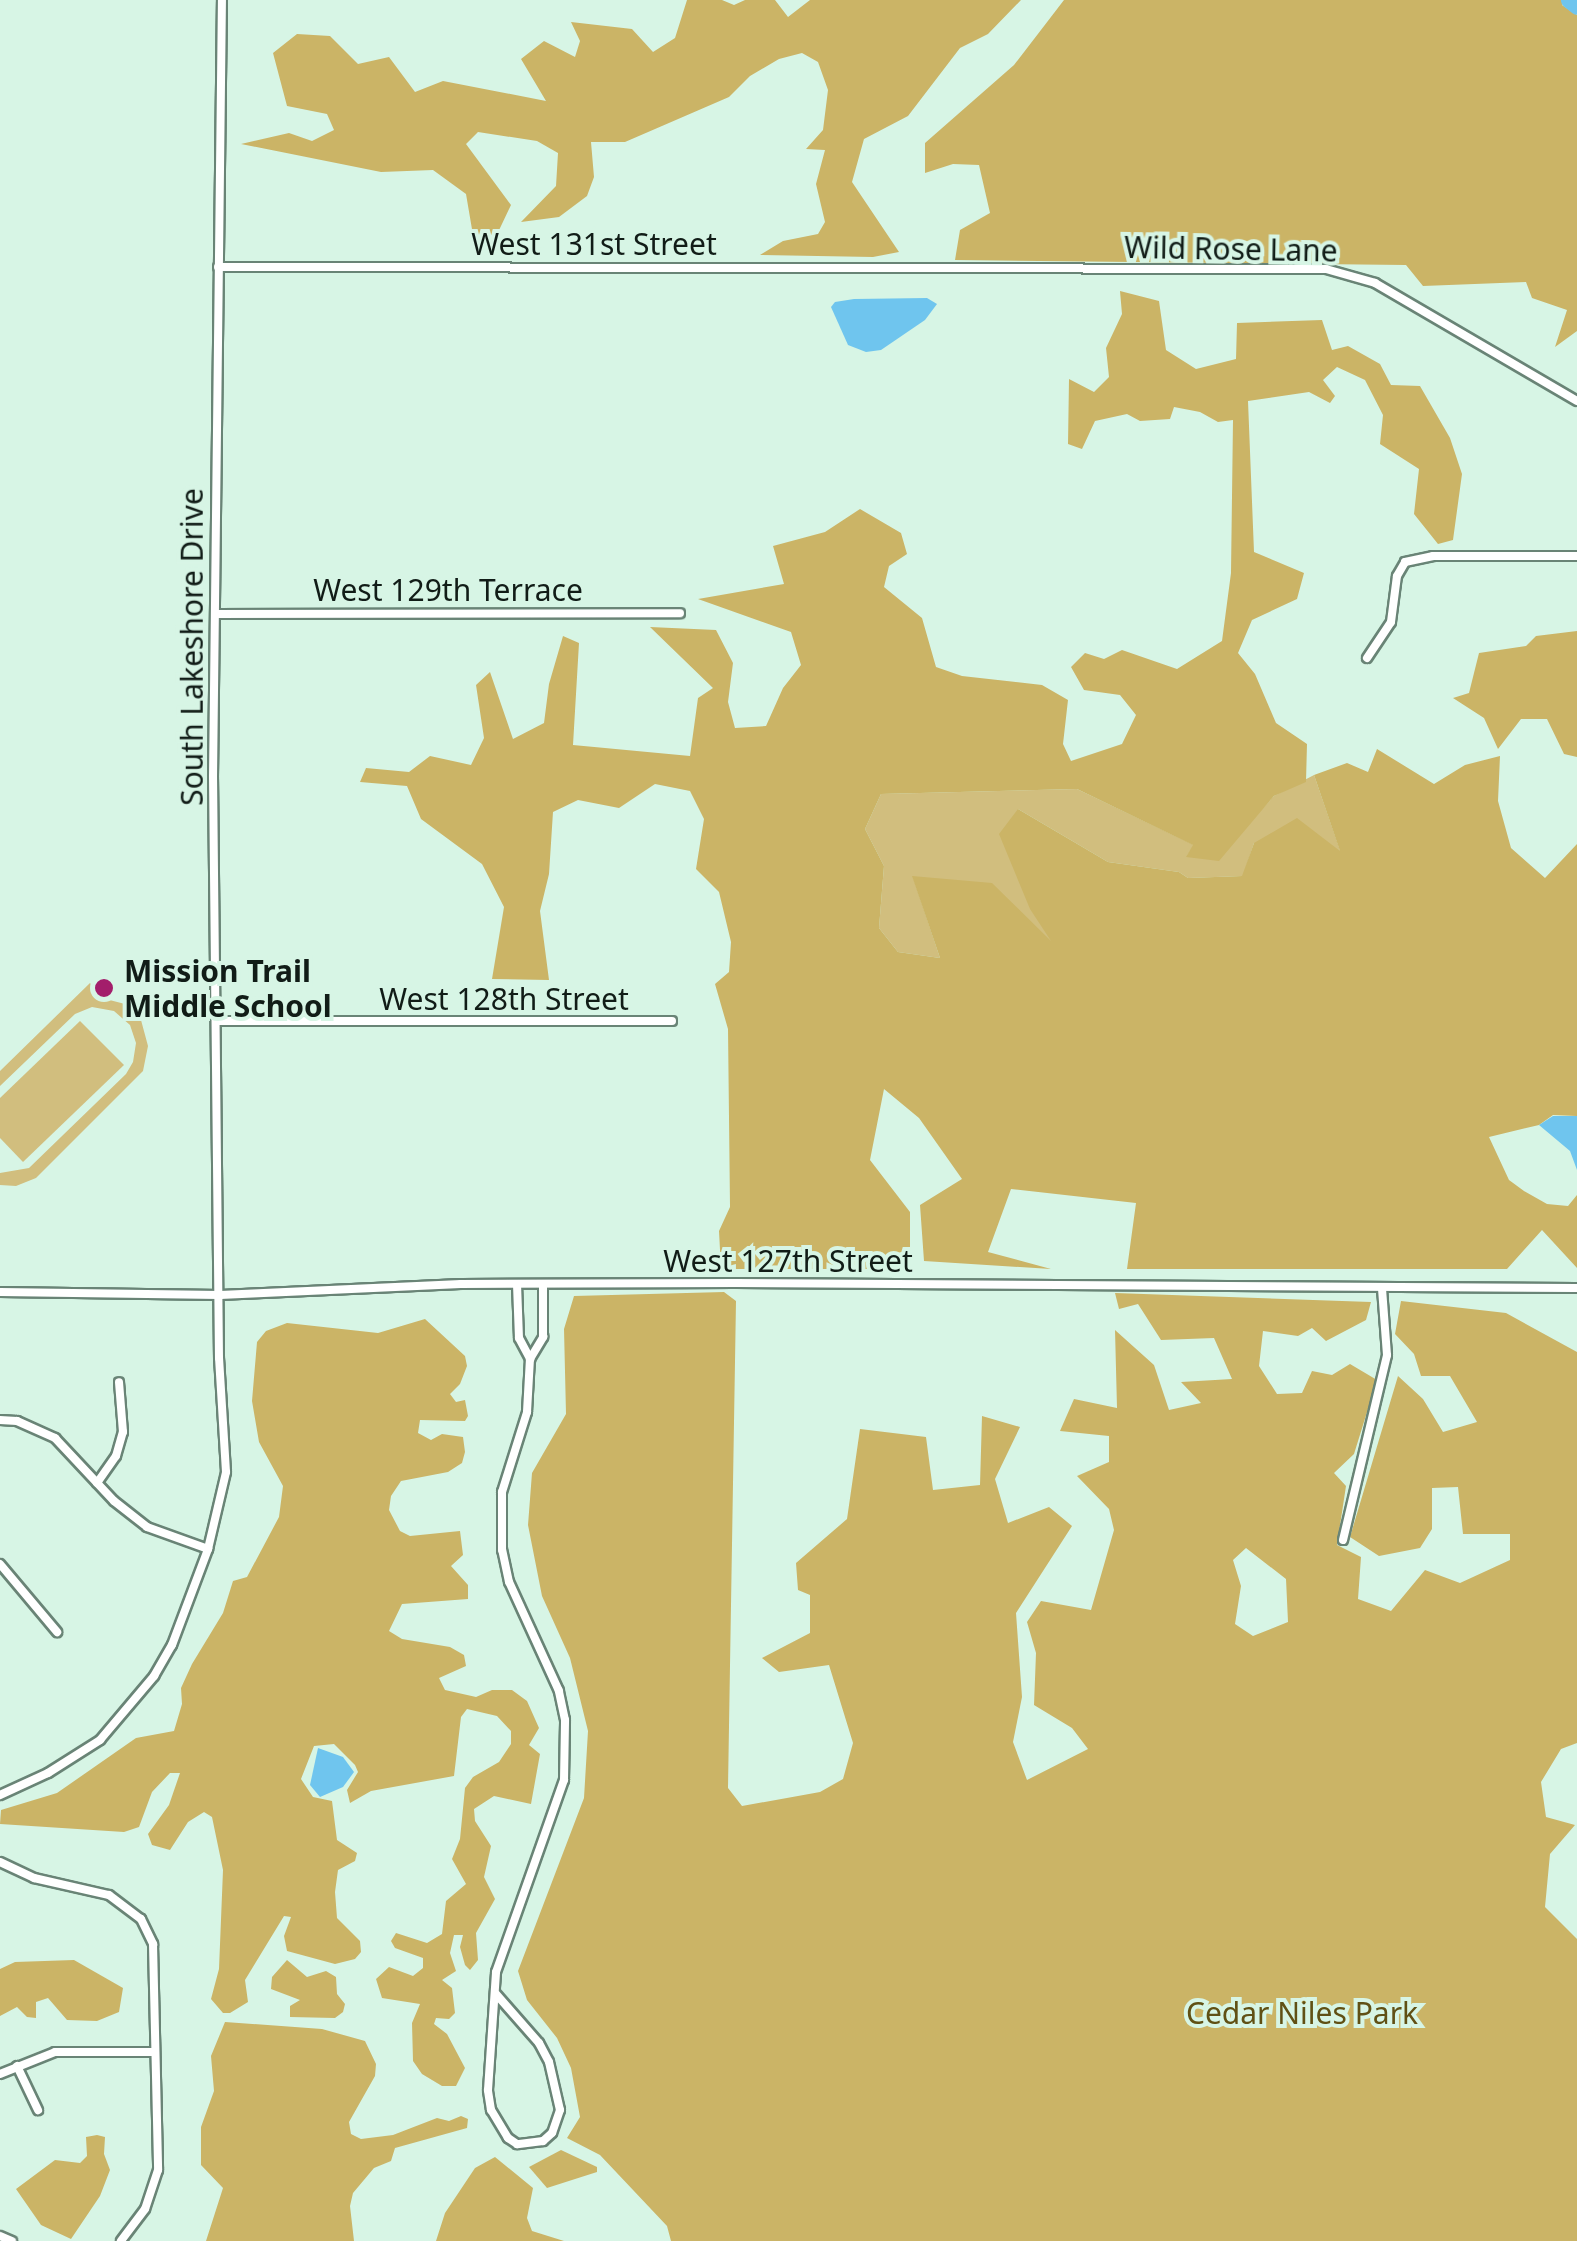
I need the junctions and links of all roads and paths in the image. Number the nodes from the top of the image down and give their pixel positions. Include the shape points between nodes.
1 (222, 0) edge
2 (218, 267) junction
3 (970, 268) joint
4 (1577, 401) edge
5 (1577, 556) edge
6 (680, 613) dead end
7 (215, 614) junction
8 (1367, 658) dead end
9 (217, 1022) junction
10 (672, 1022) dead end
11 (517, 1284) junction
12 (544, 1284) junction
13 (1577, 1288) edge
14 (1382, 1289) junction
15 (0, 1292) edge
16 (220, 1294) junction
17 (530, 1359) junction
18 (119, 1382) dead end
19 (0, 1420) edge
20 (98, 1482) junction
21 (1343, 1540) dead end
22 (208, 1549) junction
23 (0, 1564) edge
24 (57, 1632) dead end
25 (0, 1796) edge
26 (0, 1862) edge
27 (496, 1994) junction
28 (153, 2052) junction
29 (17, 2066) junction
30 (0, 2074) edge
31 (38, 2110) dead end
32 (0, 2236) edge
33 (12, 2241) edge
34 (120, 2241) edge

1 - 2 street, South Lakeshore Drive
2 - 3 street, West 131st Street
2 - 7 street, South Lakeshore Drive
3 - 4 street, Wild Rose Lane via 1340,270 1375,283
5 - 8 street via 1433,556 1405,562 1390,622
6 - 7 street, West 129th Terrace
7 - 9 street, South Lakeshore Drive
9 - 10 street, West 128th Street
9 - 16 street, South Lakeshore Drive
11 - 12 street, West 127th Street
11 - 16 street, West 127th Street
11 - 17 street via 519,1338
12 - 14 street, West 127th Street
12 - 17 street via 543,1337
13 - 14 street, West 127th Street
14 - 21 street via 1387,1355
15 - 16 street, West 127th Street
16 - 22 street, South Lakeshore Drive via 226,1472
17 - 27 street via 527,1412 502,1492 502,1550 509,1582 559,1691 564,1780 504,1937
18 - 20 street via 122,1432
19 - 20 street via 54,1438
20 - 22 street via 147,1527
22 - 25 street, South Lakeshore Drive via 172,1645 125,1716 78,1756
23 - 24 street
26 - 28 street via 34,1878 109,1894 141,1919 156,1958
27 - 27 street via 489,2039 492,2110 508,2138 532,2144 557,2123 555,2082 539,2044
28 - 29 street via 56,2052
28 - 34 street via 156,2180
29 - 30 street
29 - 31 street
32 - 33 street

